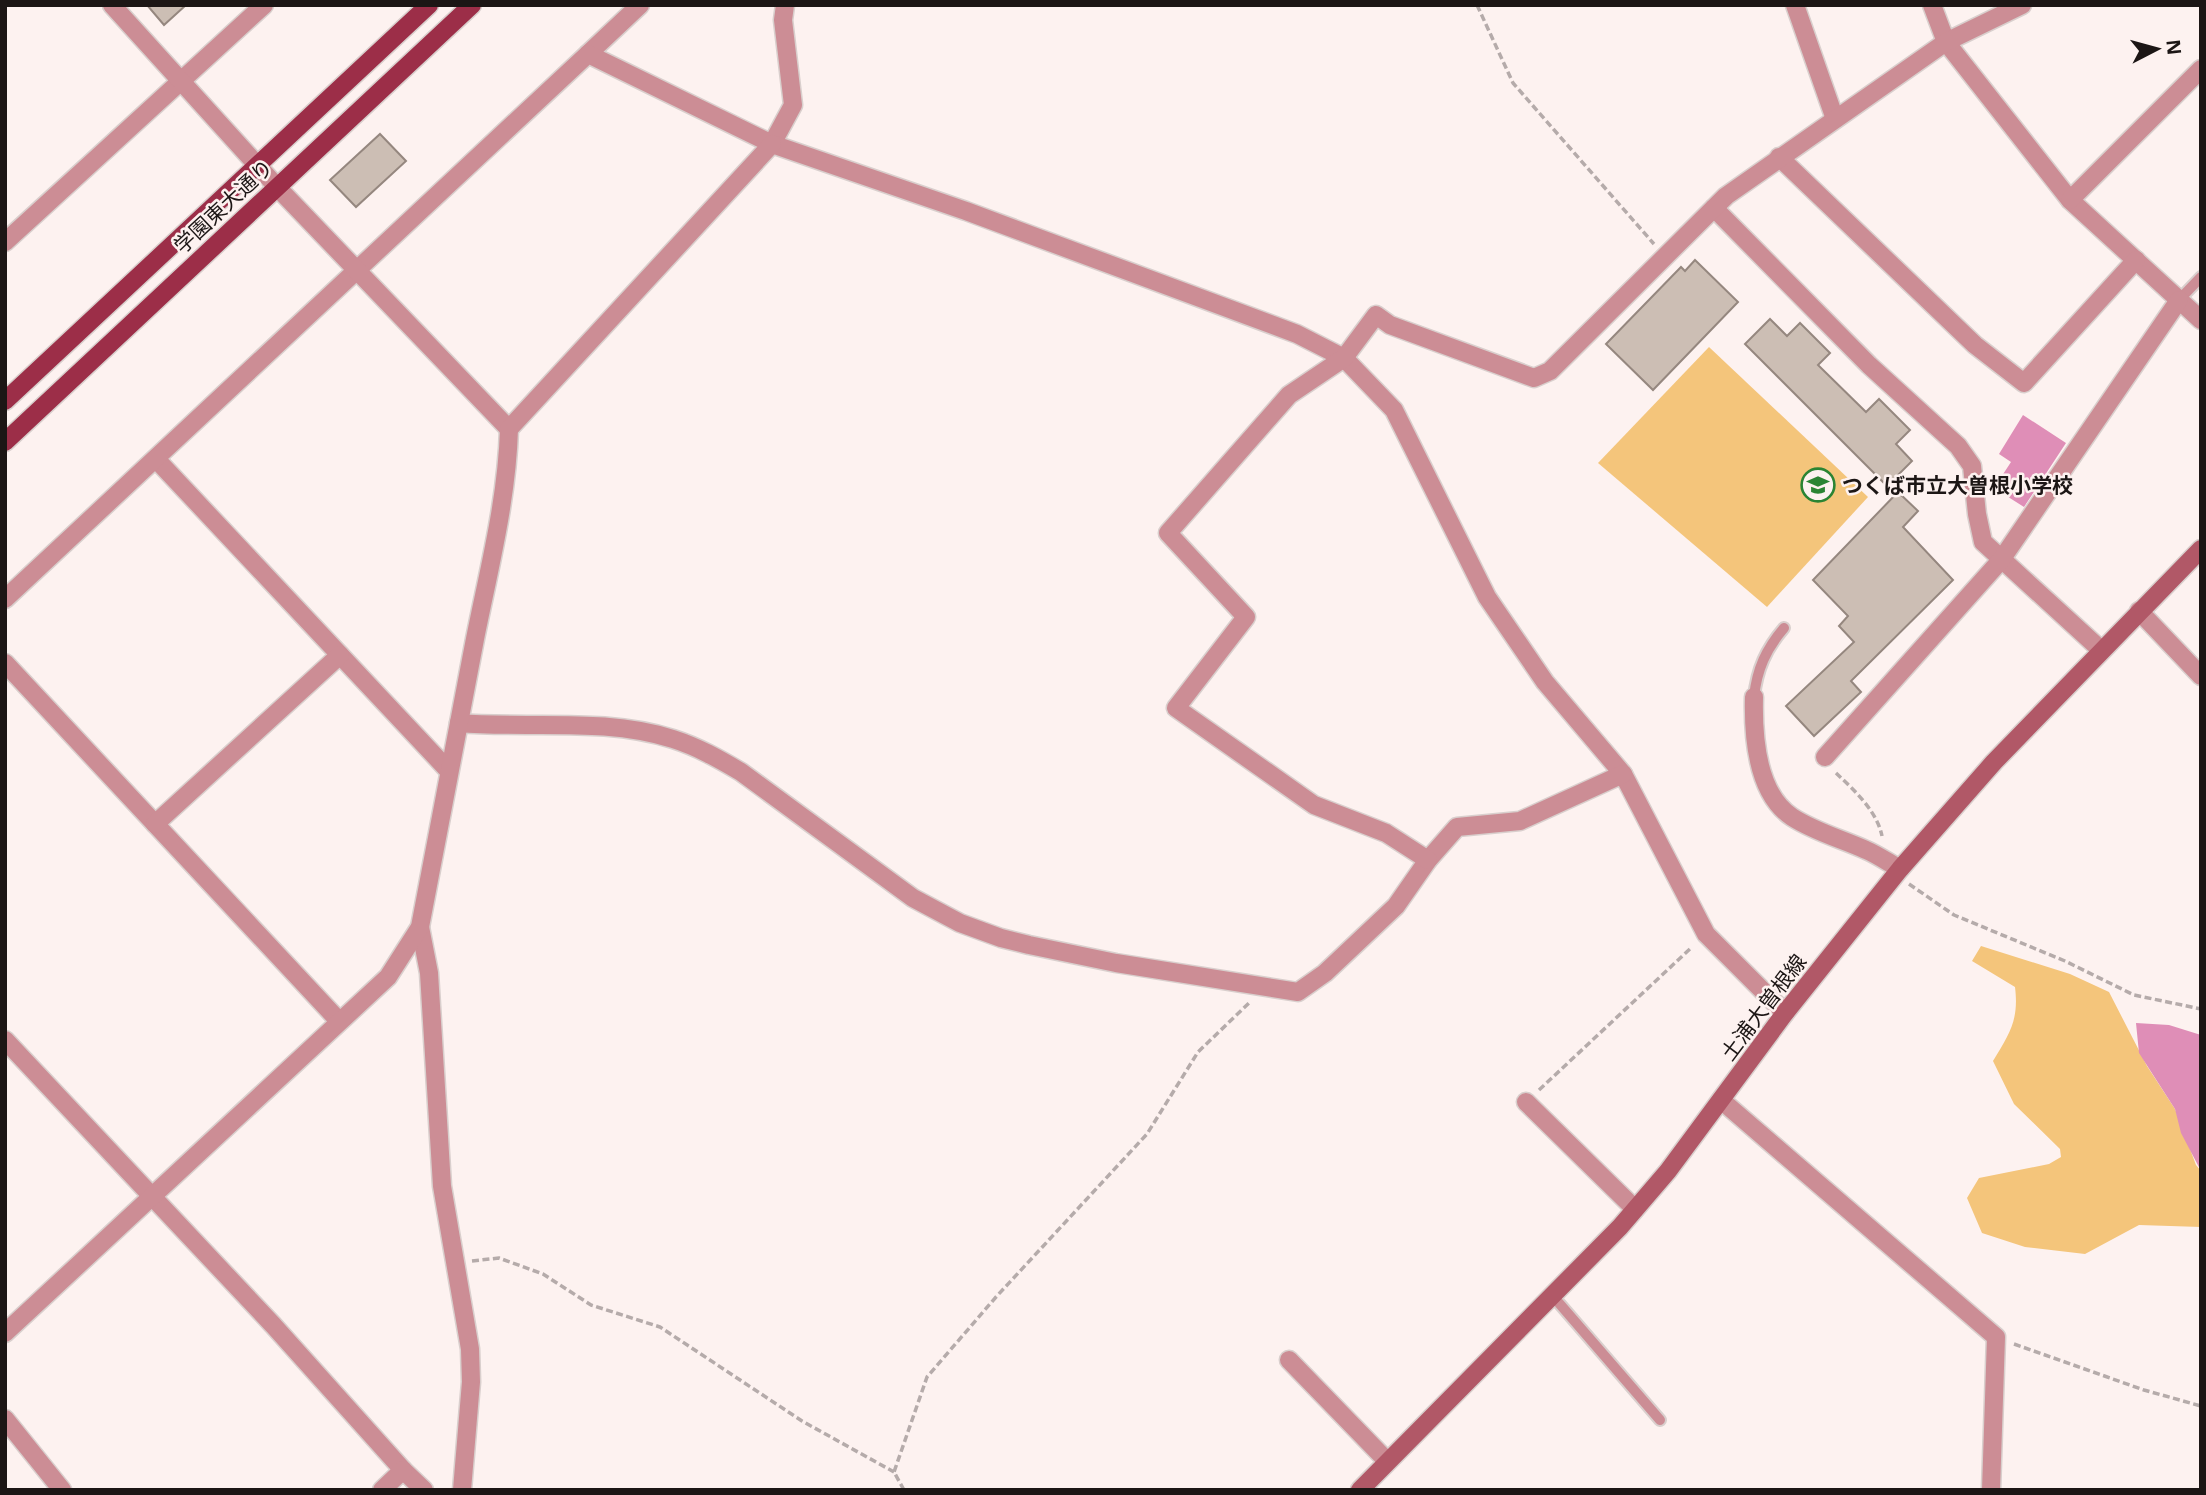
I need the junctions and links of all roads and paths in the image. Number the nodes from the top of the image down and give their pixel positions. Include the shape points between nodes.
1 (113, 5) edge
2 (264, 5) edge
3 (429, 5) edge
4 (472, 5) edge
5 (640, 5) edge
6 (785, 5) edge
7 (1477, 5) edge
8 (1795, 5) edge
9 (1931, 5) edge
10 (2022, 5) edge
11 (1947, 43) junction
12 (588, 54) junction
13 (2201, 69) edge
14 (181, 82) junction
15 (1835, 119) junction
16 (772, 144) junction
17 (1779, 157) junction
18 (258, 166) junction
19 (277, 187) junction
20 (2070, 200) junction
21 (1714, 208) junction
22 (5, 243) edge
23 (1664, 256) junction
24 (2136, 260) junction
25 (358, 270) junction
26 (2201, 277) edge
27 (2179, 300) junction
28 (2201, 320) edge
29 (1344, 358) junction
30 (5, 401) edge
31 (509, 429) junction
32 (5, 442) edge
33 (156, 459) junction
34 (2201, 549) edge
35 (2001, 560) junction
36 (5, 598) edge
37 (2139, 611) junction
38 (1784, 628) dead end
39 (2101, 650) junction
40 (341, 655) junction
41 (5, 663) edge
42 (2201, 676) edge
43 (1754, 696) joint
44 (459, 723) junction
45 (1825, 757) joint
46 (449, 770) junction
47 (1623, 774) junction
48 (155, 824) junction
49 (1883, 841) dead end
50 (1428, 860) junction
51 (1898, 872) junction
52 (421, 927) junction
53 (1706, 934) junction
54 (1265, 987) junction
55 (2201, 1009) edge
56 (1785, 1013) junction
57 (339, 1021) junction
58 (5, 1040) edge
59 (1721, 1100) junction
60 (1526, 1102) joint
61 (151, 1196) junction
62 (1635, 1209) junction
63 (456, 1263) junction
64 (1552, 1295) junction
65 (5, 1333) edge
66 (1996, 1337) junction
67 (1289, 1360) dead end
68 (2201, 1406) edge
69 (5, 1419) edge
70 (1660, 1420) dead end
71 (1387, 1461) junction
72 (403, 1470) junction
73 (894, 1472) junction
74 (62, 1490) edge
75 (382, 1490) edge
76 (424, 1490) edge
77 (462, 1490) edge
78 (904, 1490) edge
79 (1360, 1490) edge
80 (1991, 1490) edge

1 - 14 street
2 - 14 street
3 - 18 main road, 学園東大通り
4 - 19 main road, 学園東大通り
5 - 12 street
6 - 16 street via 793,105
7 - 23 path via 1513,83
8 - 15 street
9 - 11 street
10 - 11 street
11 - 15 street
11 - 20 street
12 - 16 street
12 - 25 street
13 - 20 street
14 - 18 street
14 - 22 street
15 - 17 street
16 - 29 street via 1297,334
16 - 31 street
17 - 21 street
17 - 24 street via 1975,345 2024,383
18 - 19 street
18 - 30 main road, 学園東大通り
19 - 25 street
19 - 32 main road, 学園東大通り
20 - 24 street
21 - 23 street
21 - 35 street via 1868,365 1964,454 1972,466 1983,542
23 - 29 street via 1566,357 1534,378 1390,326 1376,316
24 - 27 street
25 - 31 street
25 - 33 street
26 - 27 lane
27 - 28 street
27 - 35 street
29 - 47 street via 1394,410 1487,597 1545,682
29 - 50 street via 1289,396 1168,533 1246,617 1176,708 1314,805 1386,833
31 - 44 street via 508,472
33 - 36 street
33 - 40 street
34 - 37 main road, 土浦大曽根線
35 - 39 street
35 - 45 street
37 - 39 main road, 土浦大曽根線
37 - 42 street
38 - 43 lane via 1762,660
39 - 51 main road, 土浦大曽根線
40 - 46 street
40 - 48 street
41 - 48 street
43 - 51 street via 1753,720 1762,772 1775,801 1791,816 1868,850
44 - 46 street
44 - 54 street via 625,728 671,738 741,772 913,898 960,923 1029,945
45 - 49 path via 1858,794 1880,826
46 - 52 street
47 - 50 street via 1520,821 1457,827
47 - 53 street
48 - 57 street
50 - 54 street via 1396,906 1325,973 1298,992
51 - 55 path via 1954,915 2134,995
51 - 56 main road, 土浦大曽根線
52 - 57 street via 388,977
52 - 63 street via 429,973 442,1186
53 - 56 street
53 - 60 path
54 - 73 path via 1198,1052 1147,1134 927,1377
56 - 59 main road, 土浦大曽根線
57 - 61 street
58 - 61 street
59 - 62 main road, 土浦大曽根線
59 - 66 street
60 - 62 street
61 - 65 street
61 - 72 street
62 - 64 main road, 土浦大曽根線
63 - 73 path via 499,1258 543,1274 591,1305 660,1327 802,1421
63 - 77 street via 471,1382
64 - 70 lane
64 - 71 main road, 土浦大曽根線
66 - 68 path
66 - 80 street
67 - 71 street
69 - 74 street
71 - 79 main road, 土浦大曽根線
72 - 75 street
72 - 76 street
73 - 78 path

